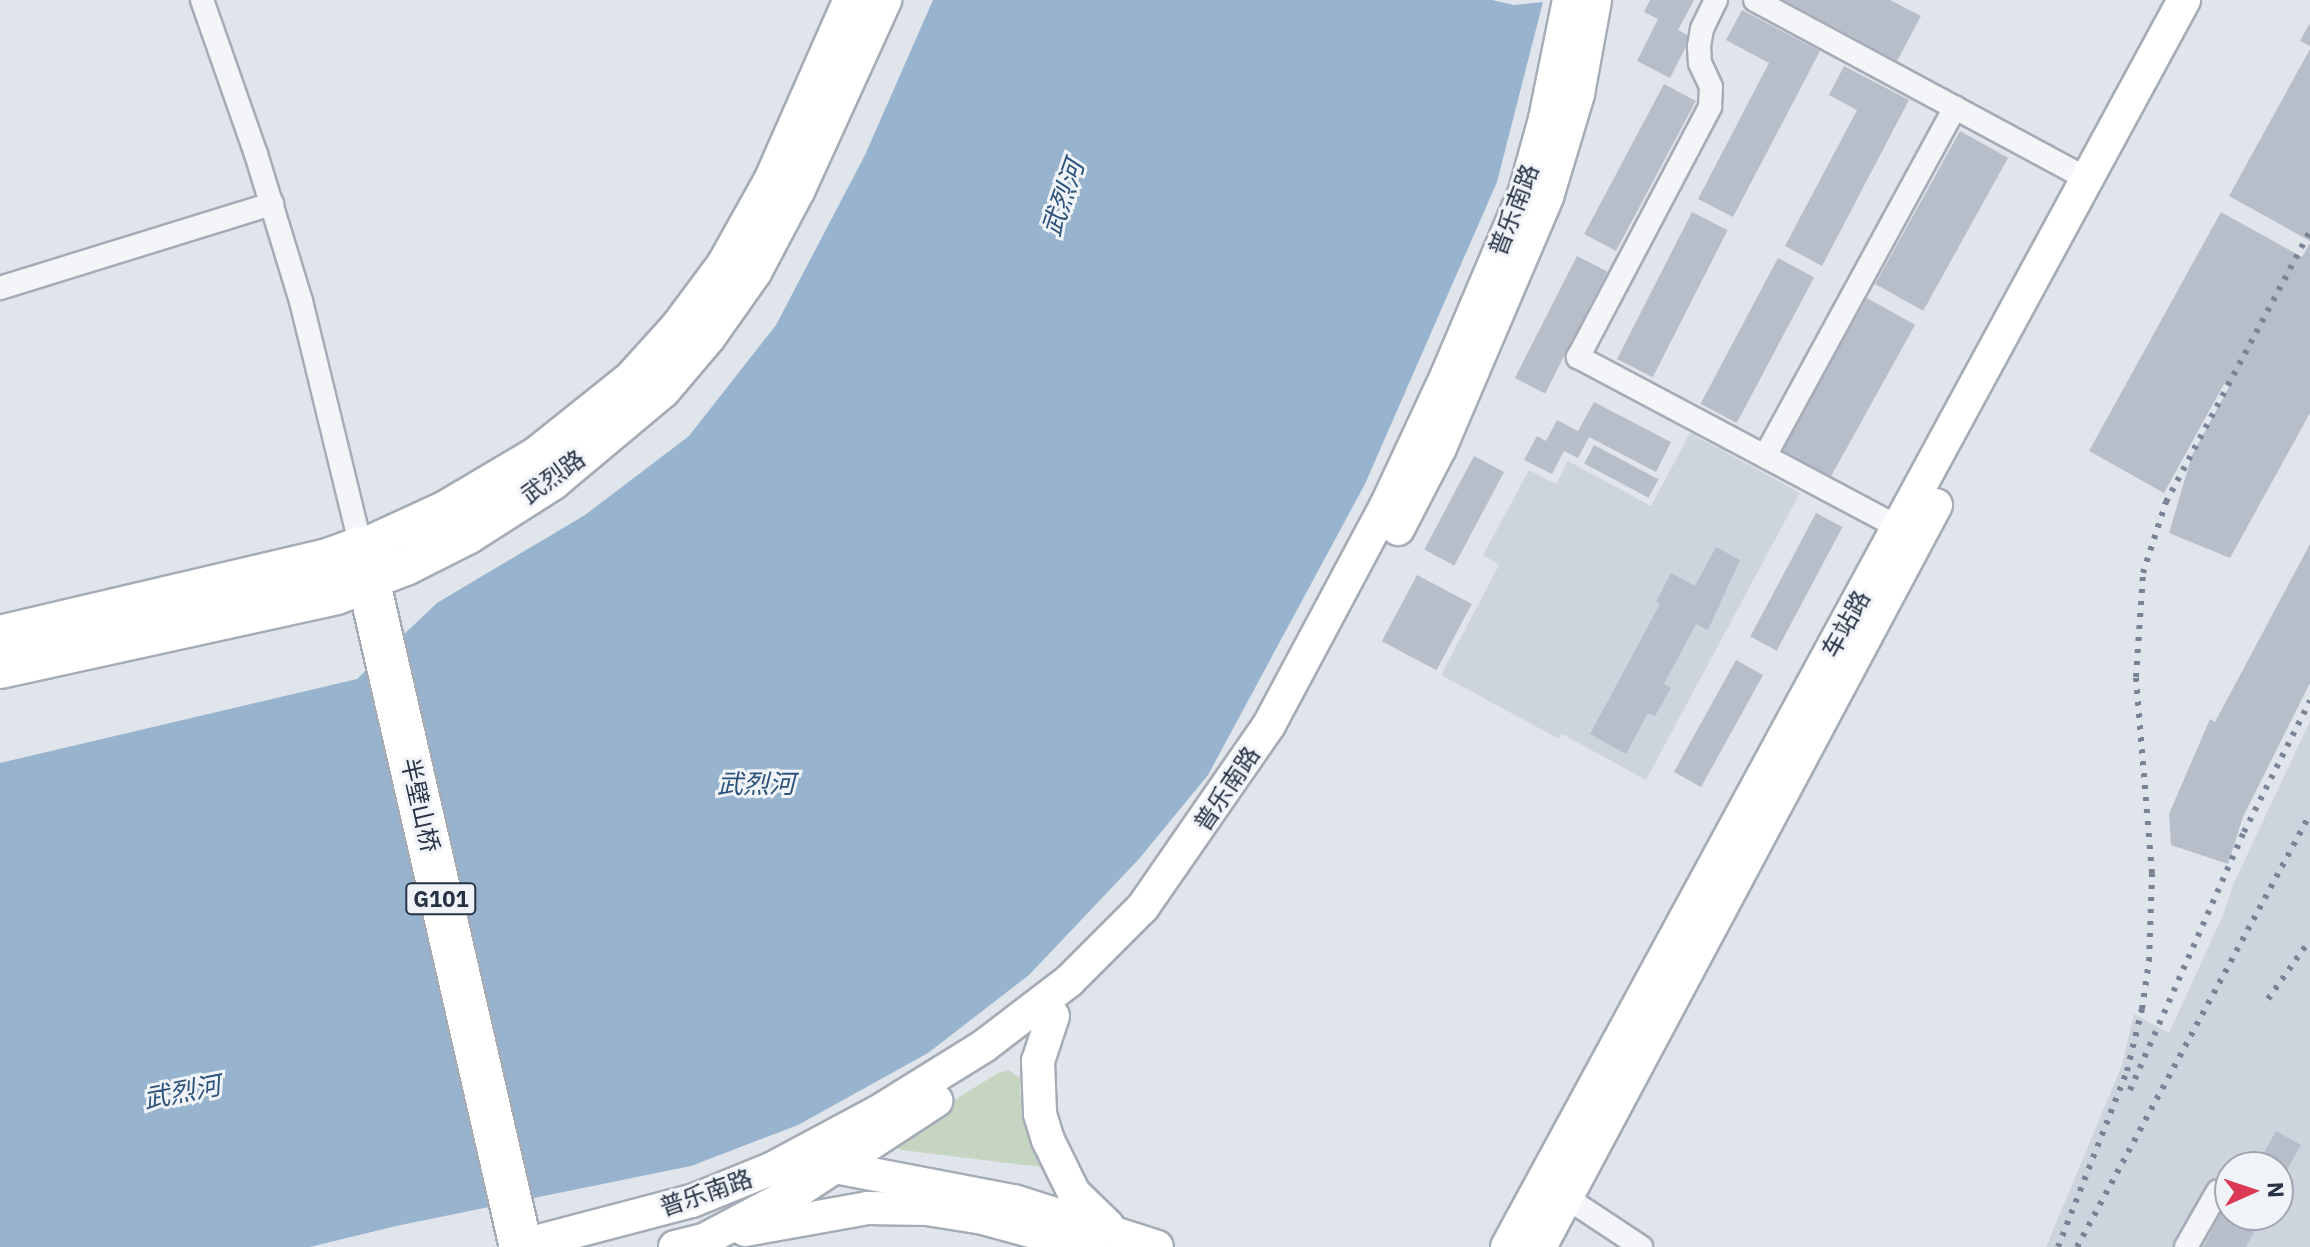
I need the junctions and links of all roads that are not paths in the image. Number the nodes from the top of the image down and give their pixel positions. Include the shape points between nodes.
1 (202, 0) edge
2 (852, 0) edge
3 (883, 0) edge
4 (1569, 0) edge
5 (1595, 0) edge
6 (1716, 0) edge
7 (1755, 0) edge
8 (2184, 0) edge
9 (2207, 0) edge
10 (1955, 107) junction
11 (2088, 179) junction
12 (272, 204) junction
13 (0, 288) edge
14 (1765, 456) junction
15 (1899, 528) junction
16 (365, 565) junction
17 (0, 637) edge
18 (0, 667) edge
19 (1053, 1016) junction
20 (835, 1167) junction
21 (1567, 1198) junction
22 (2214, 1198) edge
23 (706, 1239) junction
24 (1101, 1239) edge
25 (520, 1247) edge
26 (675, 1247) edge
27 (1157, 1247) edge
28 (1507, 1247) edge
29 (1540, 1247) edge
30 (1641, 1247) edge
31 (2186, 1247) edge

1 - 12 street
2 - 16 main road, 武烈路 via 772,181 725,265 679,327 631,380 537,455
3 - 16 main road, 武烈路 via 753,272 662,390 552,482 469,535 406,567
4 - 25 main road, 普乐南路 via 1525,191 1386,506 1269,725 1143,907 1045,1000 984,1046 876,1113 771,1169 692,1201
5 - 19 main road, 普乐南路 via 1578,94 1547,197 1440,448 1378,568 1243,802 1157,920
6 - 14 street via 1699,46 1711,87 1710,107 1578,357
7 - 10 street
8 - 11 main road, 车站路
9 - 21 main road, 车站路
10 - 11 street
10 - 14 street
11 - 15 main road, 车站路
12 - 13 street
12 - 16 street
14 - 15 street
15 - 28 main road, 车站路
16 - 17 highway, 武烈路 via 328,560
16 - 18 highway, 武烈路 via 336,593
16 - 25 highway, 半壁山桥 / G101
19 - 20 main road, 普乐南路 via 1003,1058
19 - 24 main road via 1038,1061 1040,1114 1048,1140
20 - 23 main road, 普乐南路
20 - 24 main road via 1014,1201
21 - 29 main road, 车站路
21 - 30 street
22 - 31 street
23 - 24 main road via 868,1208 927,1209
23 - 26 main road, 普乐南路
24 - 27 main road

